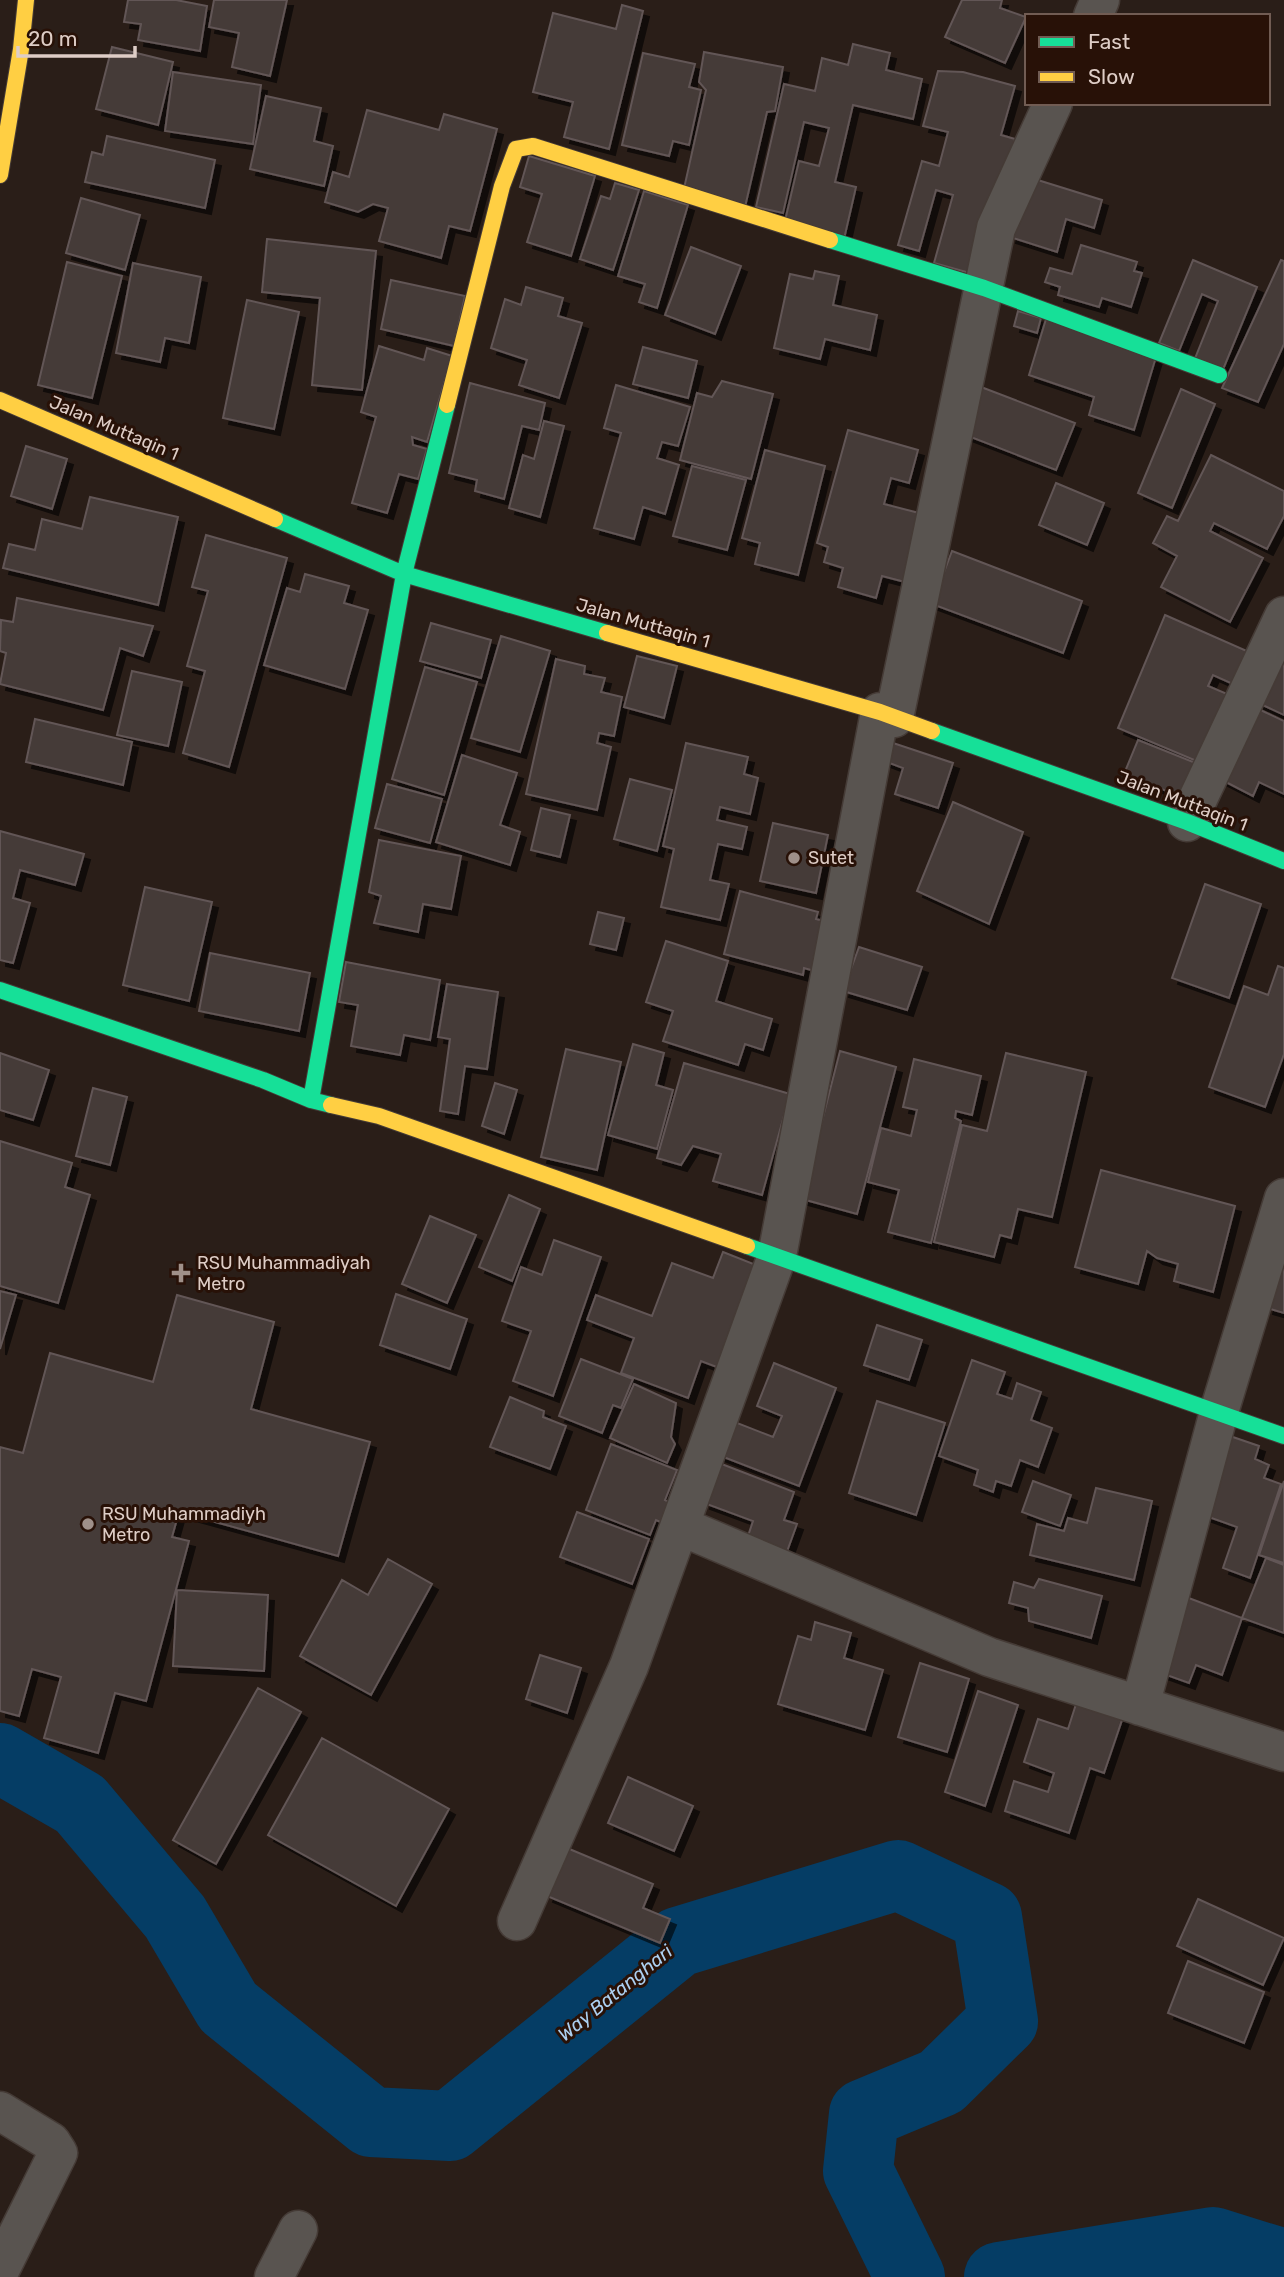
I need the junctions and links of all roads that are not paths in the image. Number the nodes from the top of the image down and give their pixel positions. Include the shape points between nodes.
1 (26, 0) edge
2 (1052, 105) edge
3 (0, 175) edge
4 (984, 288) junction
5 (1219, 375) dead end
6 (0, 400) edge
7 (404, 574) junction
8 (1284, 616) edge
9 (887, 715) junction
10 (1187, 822) junction
11 (1284, 861) edge
12 (0, 990) edge
13 (311, 1100) junction
14 (1284, 1198) edge
15 (776, 1256) junction
16 (1219, 1412) junction
17 (1284, 1436) edge
18 (680, 1526) junction
19 (1140, 1706) junction
20 (1284, 1752) edge
21 (517, 1921) dead end
22 (0, 2111) edge
23 (298, 2230) dead end
24 (0, 2270) edge
25 (274, 2277) edge

1 - 3 street
2 - 4 street via 996,228
4 - 5 street
4 - 7 street via 533,146 516,149 498,199
4 - 9 street
6 - 7 street, Jalan Muttaqin 1
7 - 9 street, Jalan Muttaqin 1
7 - 13 street
8 - 10 street
9 - 10 street, Jalan Muttaqin 1
9 - 15 street
10 - 11 street, Jalan Muttaqin 1
12 - 13 street
13 - 15 street via 379,1116
14 - 16 street
15 - 16 street
15 - 18 street
16 - 17 street
16 - 19 street
18 - 19 street via 989,1657
18 - 21 street via 629,1665
19 - 20 street
22 - 24 street via 51,2142 58,2153
23 - 25 street

